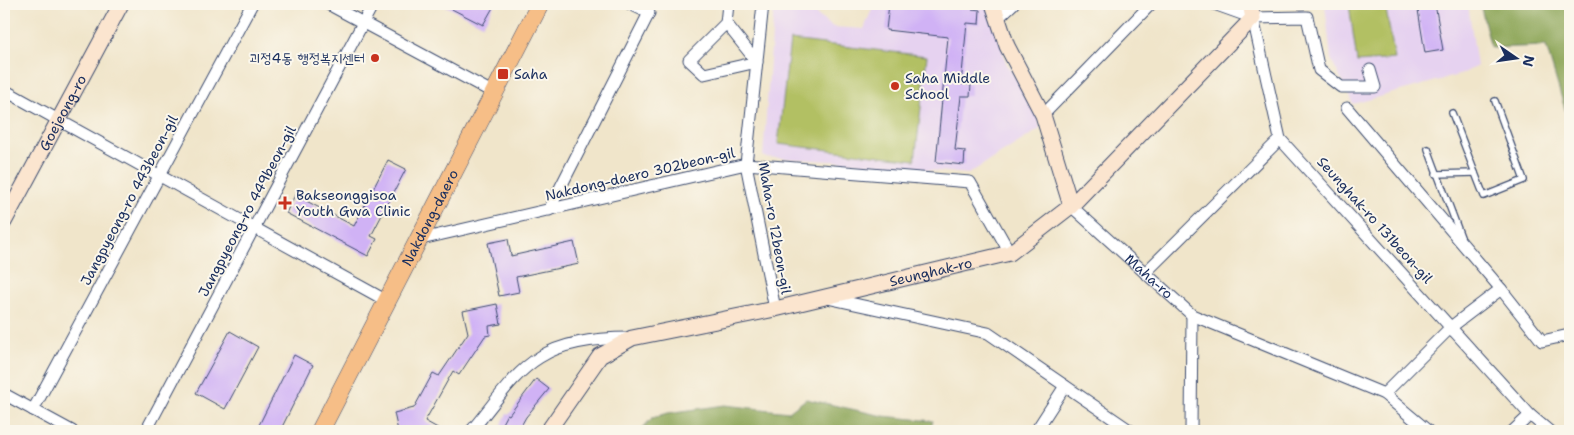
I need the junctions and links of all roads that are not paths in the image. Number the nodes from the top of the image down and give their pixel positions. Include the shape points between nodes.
1 (121, 4) edge
2 (252, 4) edge
3 (328, 4) edge
4 (373, 4) edge
5 (540, 4) edge
6 (630, 4) edge
7 (728, 4) edge
8 (763, 4) edge
9 (1013, 4) edge
10 (1151, 4) edge
11 (1214, 4) edge
12 (996, 11) edge
13 (1252, 11) edge
14 (363, 23) junction
15 (726, 23) junction
16 (757, 62) junction
17 (1370, 70) dead end
18 (4, 90) edge
19 (494, 93) junction
20 (1495, 101) dead end
21 (1347, 108) dead end
22 (1452, 113) dead end
23 (1043, 115) junction
24 (58, 120) junction
25 (1280, 139) junction
26 (1428, 149) dead end
27 (746, 164) junction
28 (1475, 173) junction
29 (1436, 174) junction
30 (159, 175) junction
31 (1071, 206) junction
32 (548, 210) junction
33 (4, 222) edge
34 (255, 228) junction
35 (417, 240) junction
36 (1466, 248) junction
37 (1010, 253) junction
38 (1145, 273) junction
39 (1501, 289) junction
40 (825, 297) junction
41 (387, 300) junction
42 (775, 309) junction
43 (1192, 315) junction
44 (1451, 326) junction
45 (1569, 335) dead end
46 (632, 338) junction
47 (1065, 386) junction
48 (4, 394) edge
49 (1384, 394) junction
50 (33, 410) junction
51 (1530, 414) junction
52 (72, 431) edge
53 (146, 431) edge
54 (320, 431) edge
55 (471, 431) edge
56 (548, 431) edge
57 (1036, 431) edge
58 (1131, 431) edge
59 (1191, 431) edge
60 (1428, 431) edge
61 (1513, 431) edge
62 (1549, 431) edge

1 - 24 street, Goejeong-ro
2 - 30 street, Jangpyeong-ro 443beon-gil
3 - 14 street
4 - 14 street, Jangpyeong-ro 449beon-gil
5 - 19 main road, Nakdong-daero
6 - 32 street via 649,13
7 - 15 street
8 - 16 street, Maha-ro 12beon-gil
9 - 12 street
10 - 23 street
11 - 13 street
12 - 23 street via 1007,46
13 - 17 street via 1307,17 1319,70 1341,86 1375,87
13 - 25 street, Seunghak-ro 131beon-gil
13 - 31 street, Seunghak-ro
14 - 19 street
14 - 34 street, Jangpyeong-ro 449beon-gil
15 - 16 street
15 - 16 street via 689,60 704,74
16 - 27 street, Maha-ro 12beon-gil
18 - 24 street
19 - 35 main road, Nakdong-daero
20 - 28 lane via 1524,180 1484,196
21 - 36 street
22 - 28 lane
23 - 31 street
24 - 30 street
24 - 33 street, Goejeong-ro
25 - 38 street
25 - 44 street, Seunghak-ro 131beon-gil
26 - 29 lane
27 - 32 street, Nakdong-daero 302beon-gil
27 - 37 street, Nakdong-daero 302beon-gil via 970,182
27 - 42 street, Maha-ro 12beon-gil
28 - 29 lane
29 - 36 lane
30 - 34 street
30 - 50 street, Jangpyeong-ro 443beon-gil
31 - 37 street, Seunghak-ro
31 - 38 street, Maha-ro
32 - 35 street, Nakdong-daero 302beon-gil
34 - 41 street
34 - 53 street, Jangpyeong-ro 449beon-gil
35 - 41 main road, Nakdong-daero
36 - 39 street
37 - 40 street, Seunghak-ro
38 - 43 street, Maha-ro
39 - 44 street
39 - 45 street via 1542,341
40 - 42 street, Seunghak-ro
40 - 47 street via 988,333
41 - 54 main road, Nakdong-daero
42 - 46 street, Seunghak-ro
43 - 49 street, Maha-ro
43 - 59 street
44 - 49 street
44 - 51 street, Seunghak-ro 131beon-gil
46 - 55 street via 574,344 539,357 517,377
46 - 56 street, Seunghak-ro via 600,356
47 - 57 street
47 - 58 street
48 - 50 street
49 - 60 street, Maha-ro
50 - 52 street
51 - 61 street
51 - 62 street, Seunghak-ro 131beon-gil

